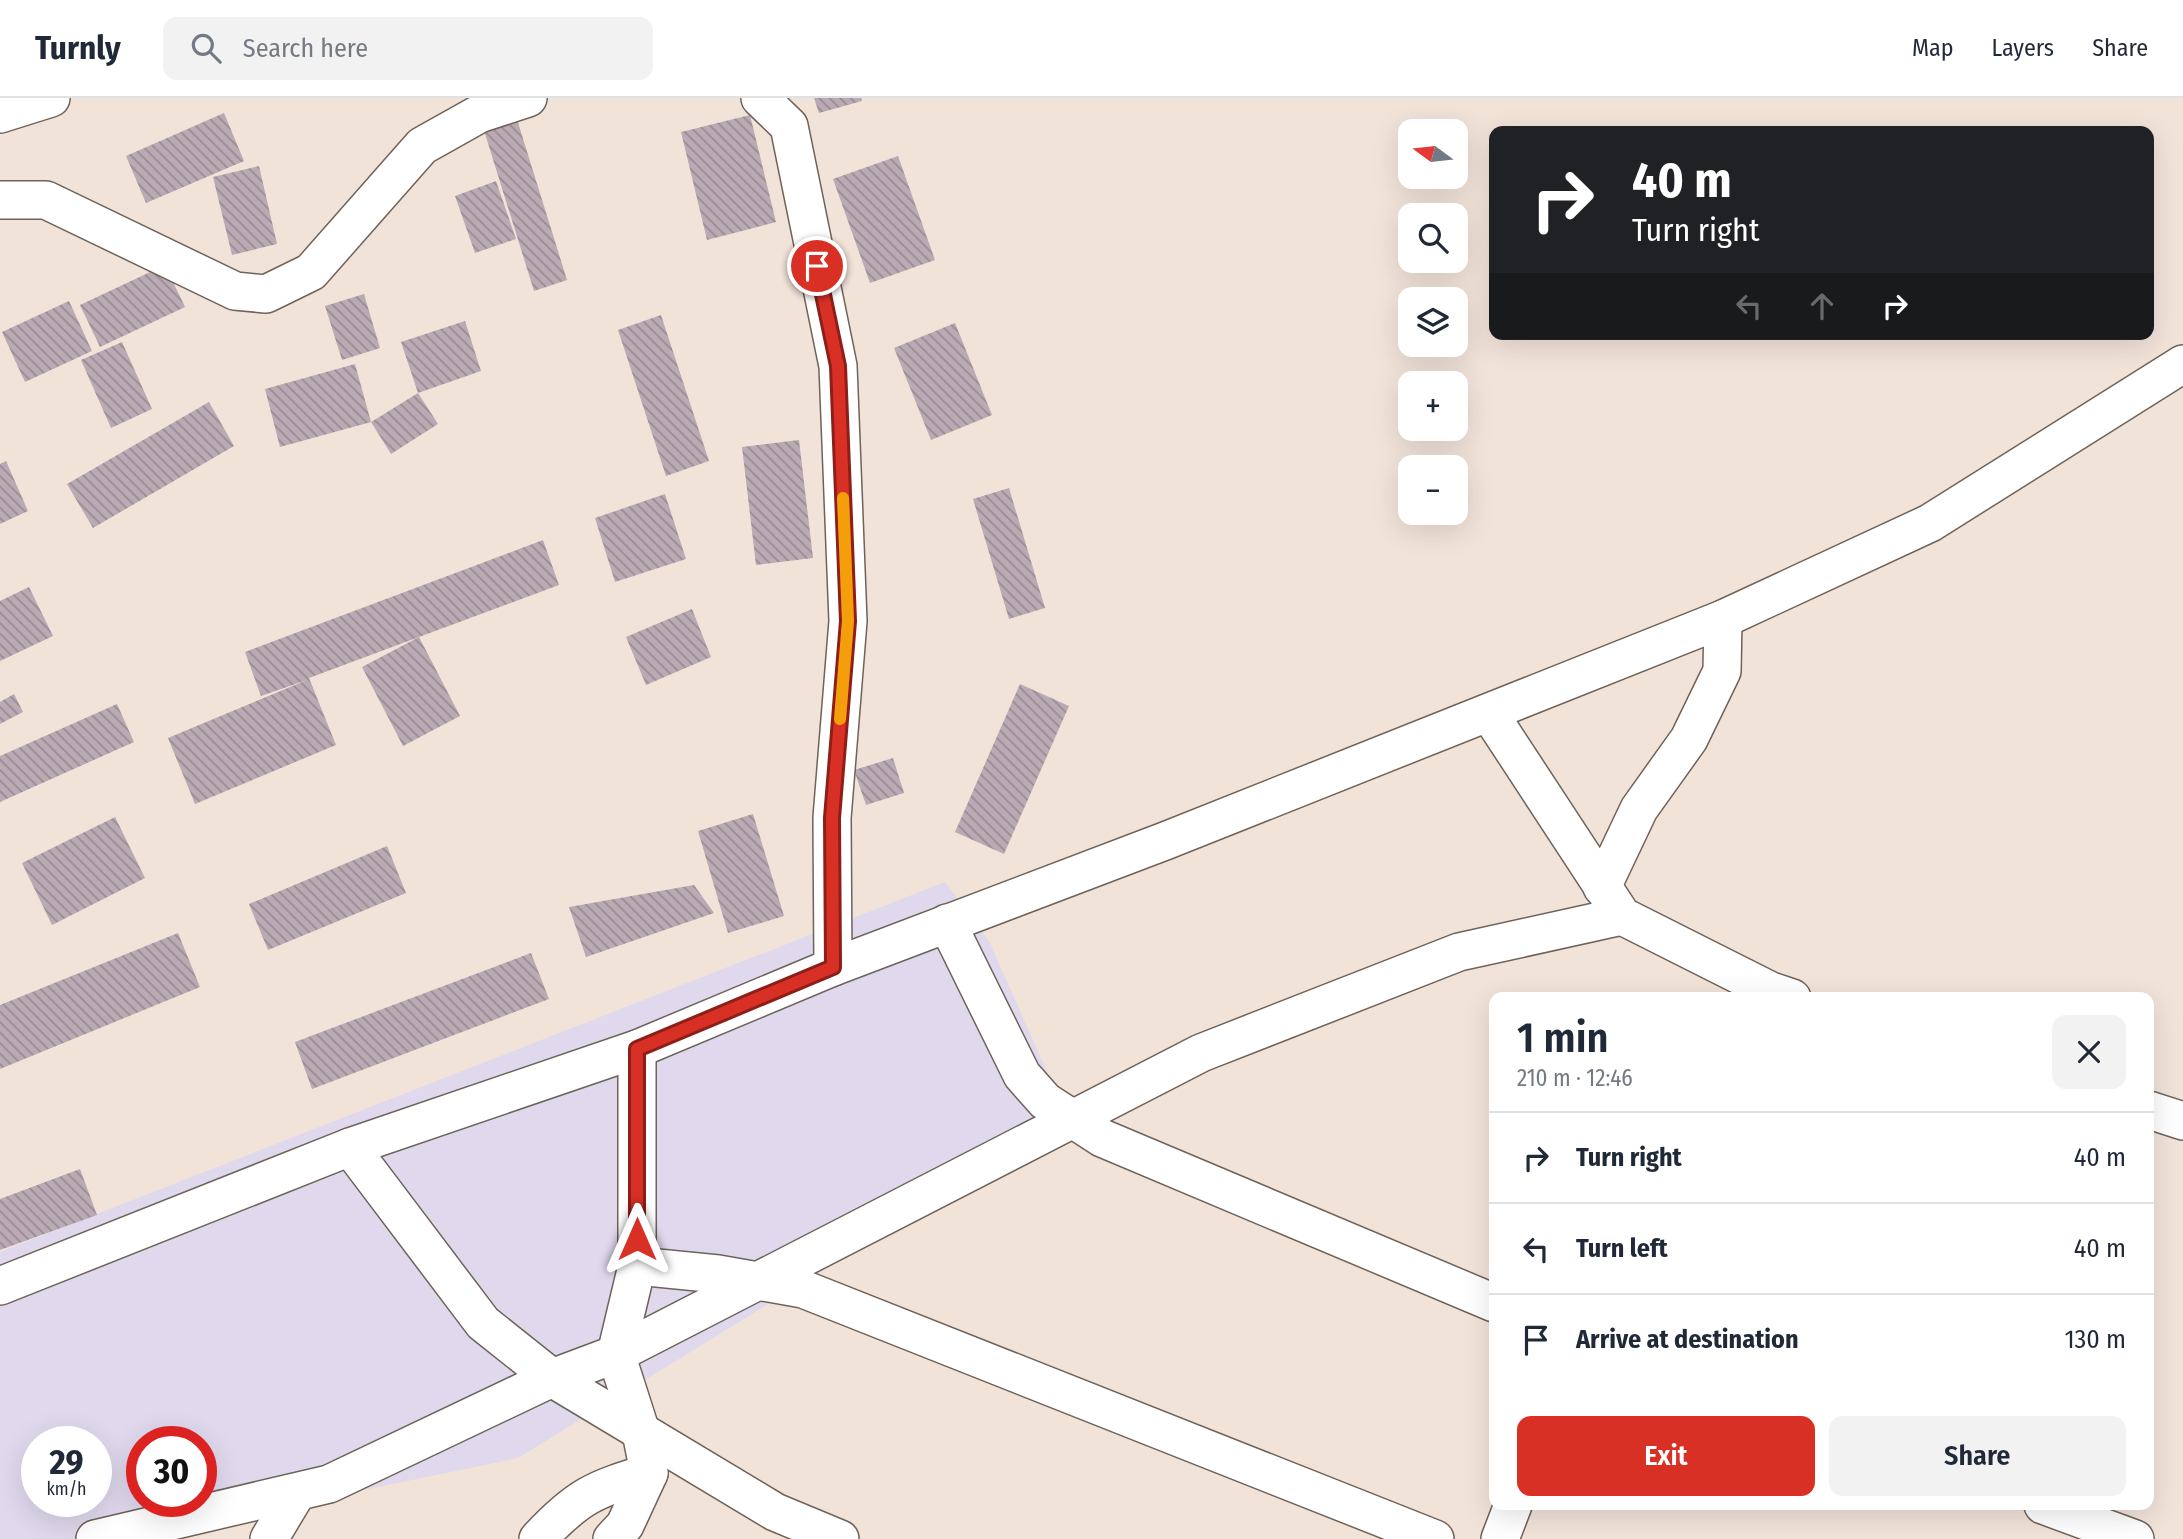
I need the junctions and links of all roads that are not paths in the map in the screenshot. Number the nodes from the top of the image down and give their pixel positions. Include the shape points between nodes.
1 (51, 98) edge
2 (528, 98) edge
3 (760, 98) edge
4 (0, 114) edge
5 (0, 200) edge
6 (2183, 364) edge
7 (1723, 619) junction
8 (1489, 713) junction
9 (1612, 901) junction
10 (947, 923) junction
11 (833, 967) junction
12 (1773, 992) edge
13 (637, 1049) junction
14 (2154, 1112) edge
15 (1075, 1120) junction
16 (2183, 1121) edge
17 (350, 1147) junction
18 (638, 1266) junction
19 (757, 1280) junction
20 (0, 1286) edge
21 (1489, 1301) edge
22 (616, 1354) junction
23 (552, 1378) junction
24 (641, 1432) junction
25 (649, 1472) junction
26 (296, 1494) junction
27 (1511, 1510) edge
28 (2057, 1510) edge
29 (622, 1534) edge
30 (95, 1539) edge
31 (269, 1539) edge
32 (538, 1539) edge
33 (840, 1539) edge
34 (1435, 1539) edge
35 (1500, 1539) edge
36 (2135, 1539) edge

1 - 4 street
2 - 5 street via 479,114 422,146 311,272 266,294 235,291 46,200
3 - 11 street via 789,126 838,366 848,621 832,818
6 - 7 street via 1930,523
7 - 8 street
7 - 9 street via 1722,671 1689,740 1640,809
8 - 9 street
8 - 10 street
9 - 12 street
9 - 15 street via 1460,952 1201,1053
10 - 11 street
10 - 15 street via 1022,1075 1045,1101
11 - 13 street
13 - 17 street
13 - 18 street
14 - 16 street
15 - 19 street
15 - 21 street via 1102,1138
17 - 20 street
17 - 23 street via 483,1323
18 - 19 street
18 - 22 street
19 - 22 street
19 - 34 street via 803,1289
22 - 23 street
22 - 24 street
23 - 24 street
23 - 26 street via 329,1484
24 - 25 street
24 - 33 street via 775,1512
25 - 29 street
25 - 32 street via 605,1486 568,1507
26 - 30 street
26 - 31 street
27 - 35 street
28 - 36 street

